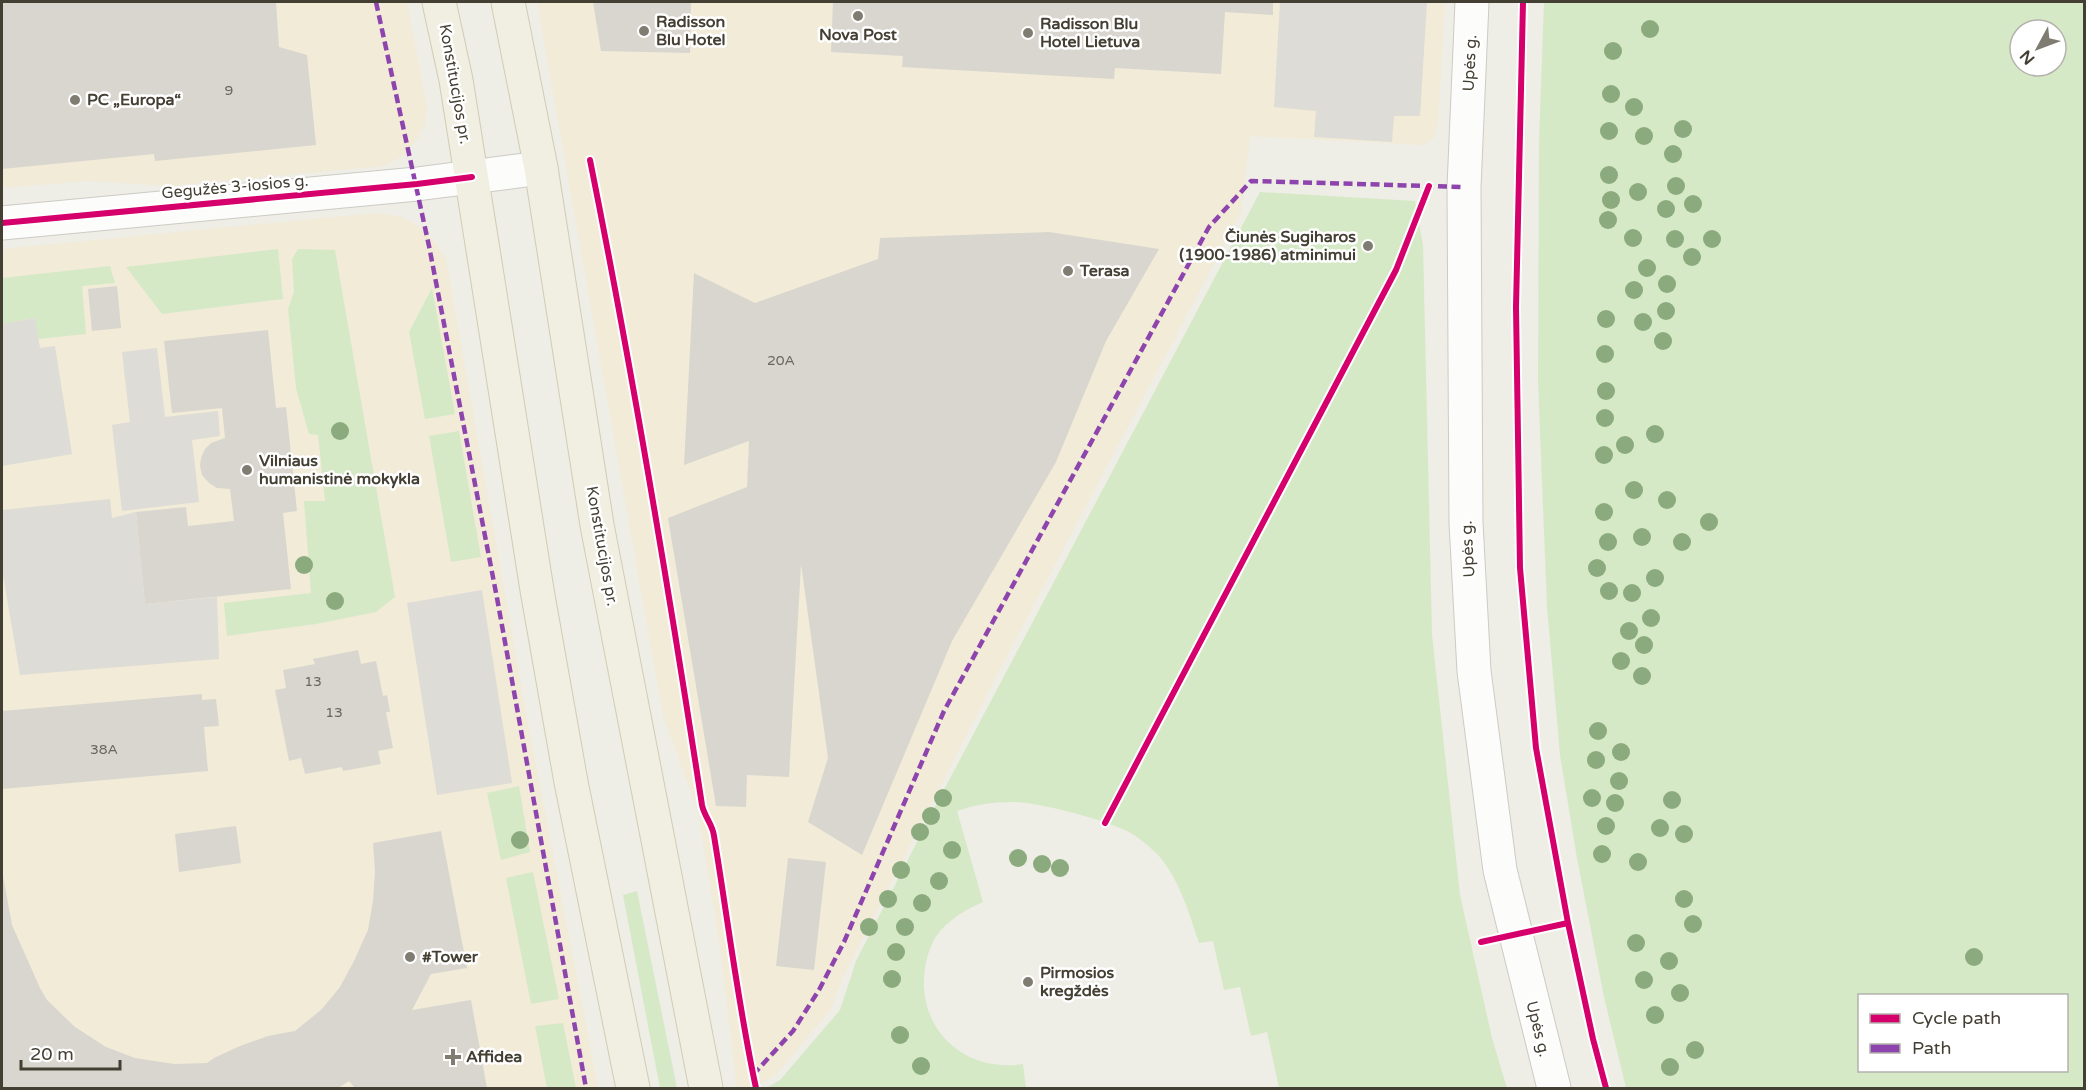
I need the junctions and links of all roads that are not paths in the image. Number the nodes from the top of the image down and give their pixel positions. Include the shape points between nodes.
1 (440, 2) edge
2 (508, 2) edge
3 (1472, 2) edge
4 (542, 168) junction
5 (472, 177) junction
6 (2, 223) edge
7 (633, 1089) edge
8 (706, 1089) edge
9 (1554, 1089) edge

1 - 5 main road, Konstitucijos pr.
2 - 4 main road, Konstitucijos pr.
3 - 9 street, Upės g. via 1464,199 1466,523 1474,671 1500,870
4 - 5 street, Gegužės 3-iosios g.
4 - 8 main road, Konstitucijos pr. via 597,525
5 - 6 street, Gegužės 3-iosios g.
5 - 7 main road, Konstitucijos pr. via 537,590

